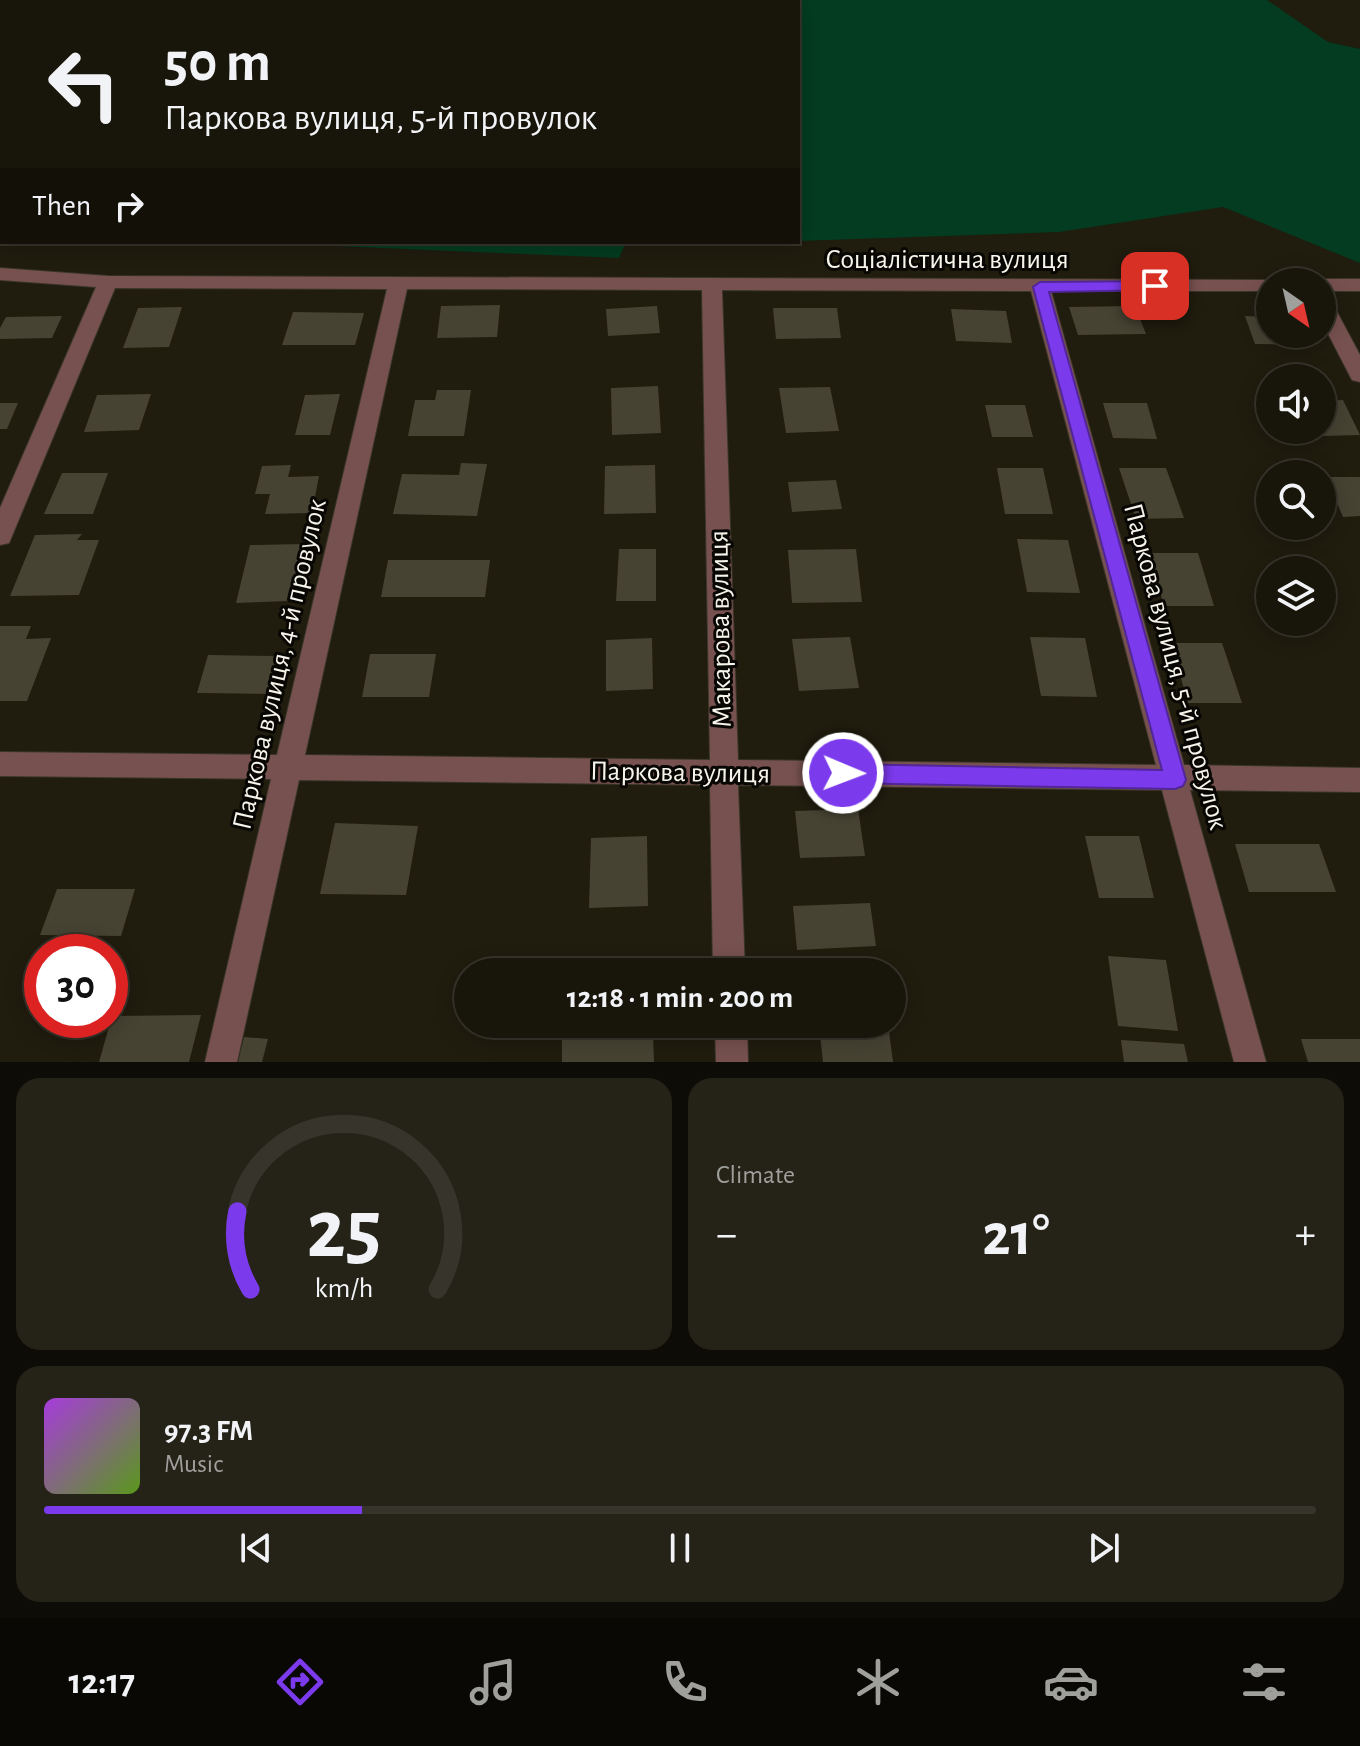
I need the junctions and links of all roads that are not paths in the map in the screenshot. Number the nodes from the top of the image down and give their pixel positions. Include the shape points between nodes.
1 (0, 274) edge
2 (108, 282) junction
3 (399, 282) junction
4 (1256, 285) edge
5 (1336, 285) edge
6 (1360, 285) edge
7 (712, 286) junction
8 (1040, 287) junction
9 (1336, 329) edge
10 (1360, 375) edge
11 (0, 536) edge
12 (0, 764) edge
13 (285, 769) junction
14 (722, 771) junction
15 (1175, 780) junction
16 (1360, 780) edge
17 (729, 958) edge
18 (731, 1038) edge
19 (221, 1062) edge
20 (732, 1062) edge
21 (1250, 1062) edge

1 - 2 street, Соціалістична вулиця
2 - 3 street, Соціалістична вулиця
2 - 11 street
3 - 7 street, Соціалістична вулиця
3 - 13 street, Паркова вулиця, 4-й провулок
4 - 8 street, Соціалістична вулиця
5 - 6 street
7 - 8 street, Соціалістична вулиця
7 - 14 street, Макарова вулиця
8 - 15 street, Паркова вулиця, 5-й провулок
9 - 10 street
12 - 13 street, Паркова вулиця
13 - 14 street, Паркова вулиця
13 - 19 street, Паркова вулиця, 4-й провулок
14 - 15 street, Паркова вулиця
14 - 17 street, Макарова вулиця
15 - 16 street, Паркова вулиця
15 - 21 street, Паркова вулиця, 5-й провулок
18 - 20 street

